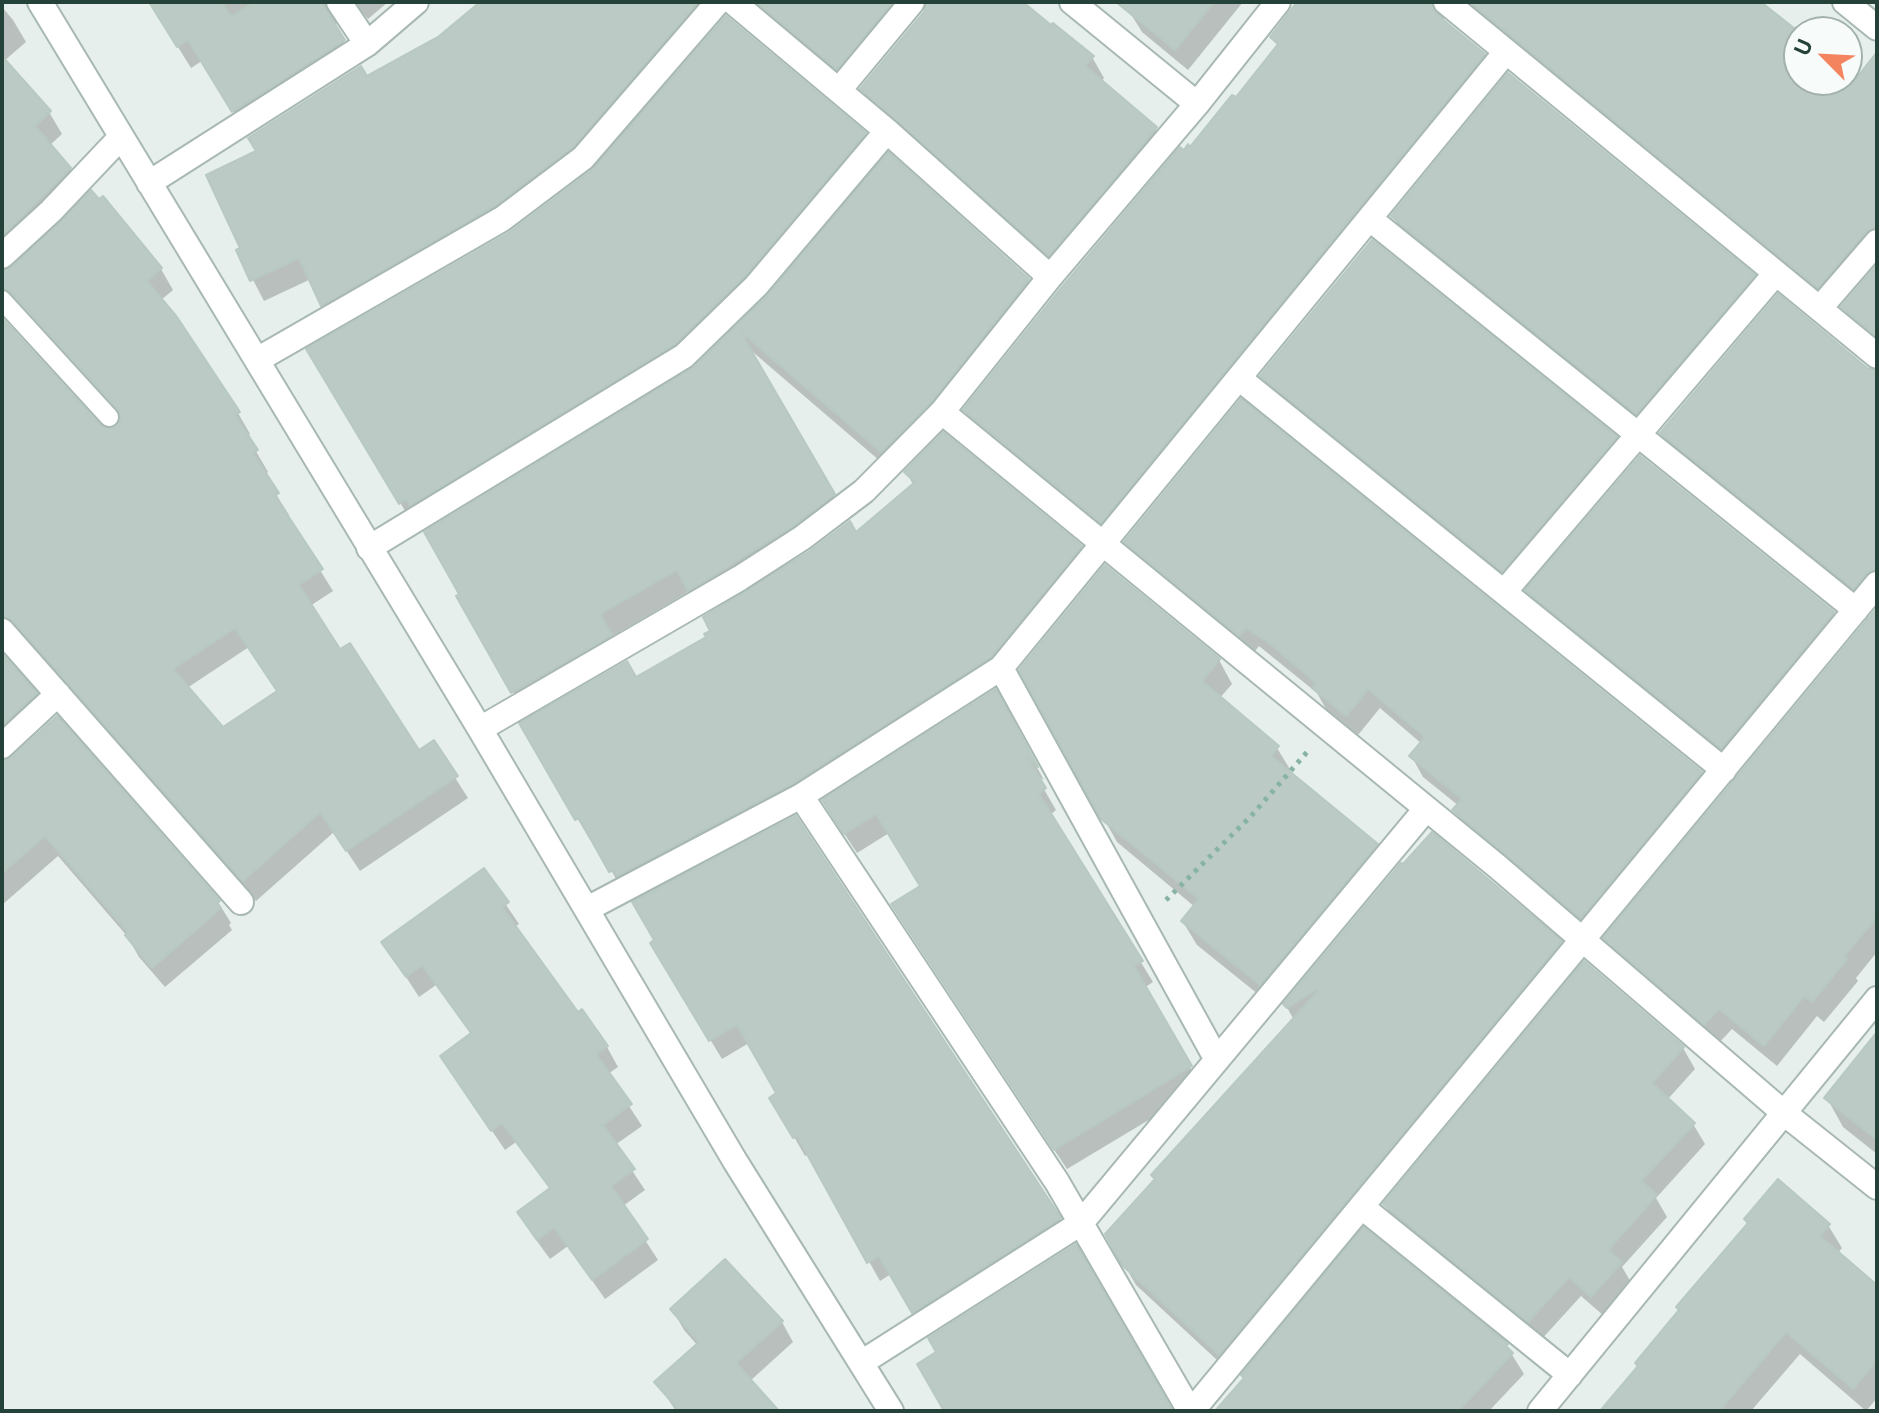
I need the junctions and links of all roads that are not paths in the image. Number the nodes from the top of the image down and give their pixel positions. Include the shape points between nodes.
1 (40, 2) edge
2 (339, 2) edge
3 (416, 2) edge
4 (718, 2) edge
5 (733, 2) edge
6 (912, 2) edge
7 (1072, 2) edge
8 (1278, 2) edge
9 (1446, 2) edge
10 (1845, 2) edge
11 (1877, 28) edge
12 (367, 44) junction
13 (1505, 53) junction
14 (839, 90) junction
15 (1197, 104) junction
16 (887, 131) junction
17 (121, 137) junction
18 (149, 183) junction
19 (1370, 219) junction
20 (1877, 242) edge
21 (2, 256) edge
22 (1776, 273) junction
23 (1050, 277) junction
24 (2, 300) edge
25 (1820, 308) junction
26 (1877, 356) edge
27 (257, 360) junction
28 (1240, 379) junction
29 (942, 412) junction
30 (109, 417) dead end
31 (1638, 434) junction
32 (1103, 546) junction
33 (369, 548) junction
34 (1877, 584) edge
35 (1504, 592) junction
36 (1856, 610) junction
37 (2, 631) edge
38 (1001, 668) junction
39 (58, 694) junction
40 (480, 729) junction
41 (2, 746) edge
42 (1724, 770) junction
43 (801, 796) junction
44 (1426, 809) junction
45 (241, 902) dead end
46 (587, 909) junction
47 (1583, 941) junction
48 (1877, 999) edge
49 (1217, 1060) junction
50 (1784, 1113) junction
51 (1877, 1187) edge
52 (1362, 1207) junction
53 (1081, 1223) junction
54 (861, 1363) junction
55 (1570, 1375) junction
56 (891, 1411) edge
57 (1191, 1411) edge
58 (1540, 1411) edge

1 - 17 street
2 - 12 street
3 - 12 street
4 - 27 street via 583,158 502,219
5 - 14 street
6 - 14 street
7 - 15 street
8 - 15 street
9 - 13 street
10 - 11 street
12 - 18 street
13 - 19 street
13 - 22 street
14 - 16 street
15 - 23 street
16 - 23 street
16 - 33 street via 756,286 684,356
17 - 18 street
17 - 21 street
18 - 27 street
19 - 28 street
19 - 31 street
20 - 25 street
22 - 25 street
22 - 31 street
23 - 29 street
24 - 30 lane
25 - 26 street
27 - 33 street
28 - 32 street
28 - 35 street
29 - 32 street
29 - 40 street via 864,491 802,538
31 - 35 street
31 - 36 street
32 - 38 street
32 - 44 street
33 - 40 street
34 - 36 street
35 - 42 street
36 - 42 street
37 - 39 street
38 - 43 street
38 - 49 street
39 - 41 street
39 - 45 street
40 - 46 street
42 - 47 street
43 - 46 street
43 - 53 street
44 - 47 street
44 - 49 street
46 - 54 street
47 - 50 street
47 - 52 street
48 - 50 street
49 - 53 street
50 - 51 street
50 - 55 street
52 - 55 street
52 - 57 street
53 - 54 street
53 - 57 street
54 - 56 street
55 - 58 street

